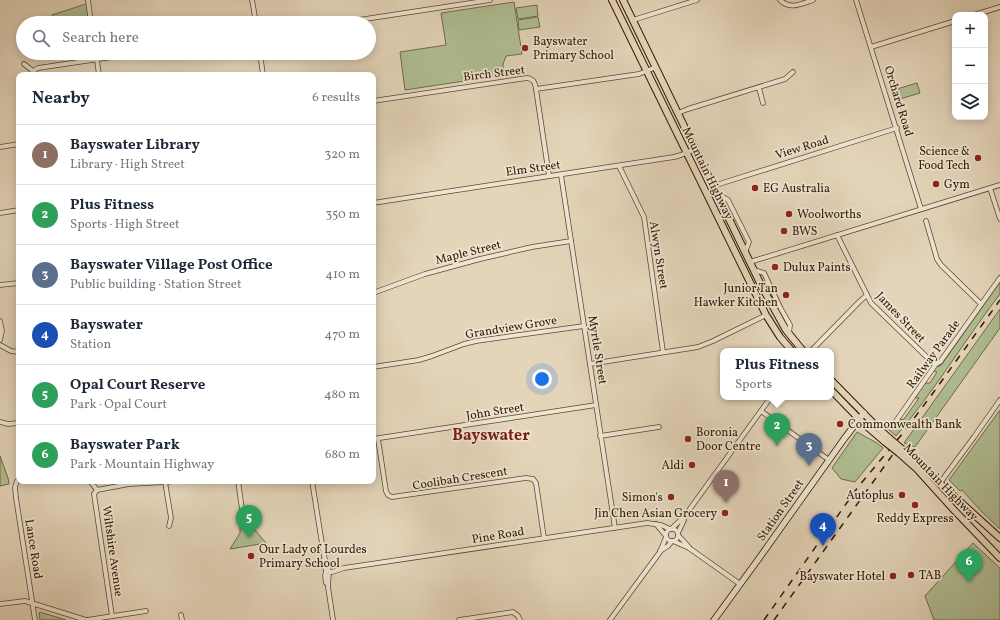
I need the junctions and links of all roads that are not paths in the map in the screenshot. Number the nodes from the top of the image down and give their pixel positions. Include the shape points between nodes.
1 (88, 0) edge
2 (252, 0) edge
3 (490, 0) edge
4 (612, 0) edge
5 (623, 0) edge
6 (697, 0) edge
7 (780, 0) edge
8 (813, 0) edge
9 (856, 0) edge
10 (1000, 7) edge
11 (984, 12) edge
12 (91, 16) edge
13 (255, 16) edge
14 (376, 17) edge
15 (633, 20) junction
16 (952, 22) edge
17 (871, 47) junction
18 (90, 60) edge
19 (97, 60) edge
20 (261, 60) edge
21 (24, 64) dead end
22 (656, 67) junction
23 (31, 72) edge
24 (33, 72) edge
25 (99, 72) edge
26 (263, 72) edge
27 (646, 72) junction
28 (793, 72) dead end
29 (758, 88) junction
30 (536, 90) junction
31 (376, 101) edge
32 (763, 103) dead end
33 (678, 113) junction
34 (896, 128) junction
35 (16, 144) edge
36 (0, 147) edge
37 (695, 149) junction
38 (686, 153) junction
39 (619, 166) junction
40 (561, 174) junction
41 (549, 176) junction
42 (1000, 185) edge
43 (713, 186) junction
44 (990, 188) junction
45 (376, 203) edge
46 (921, 209) junction
47 (16, 210) edge
48 (0, 213) edge
49 (1000, 219) edge
50 (926, 221) dead end
51 (837, 235) junction
52 (571, 241) junction
53 (750, 262) junction
54 (1000, 278) edge
55 (16, 282) edge
56 (0, 285) edge
57 (376, 293) edge
58 (867, 295) junction
59 (981, 304) junction
60 (766, 316) junction
61 (0, 321) edge
62 (584, 326) junction
63 (0, 340) edge
64 (0, 345) edge
65 (789, 348) edge
66 (801, 348) edge
67 (814, 348) edge
68 (16, 352) edge
69 (664, 352) junction
70 (590, 364) junction
71 (936, 364) junction
72 (376, 367) edge
73 (834, 383) edge
74 (834, 393) edge
75 (769, 400) edge
76 (1000, 400) edge
77 (596, 406) junction
78 (761, 411) junction
79 (864, 413) junction
80 (859, 419) junction
81 (0, 422) edge
82 (16, 423) edge
83 (874, 424) junction
84 (659, 427) dead end
85 (600, 436) junction
86 (376, 439) edge
87 (887, 440) junction
88 (376, 444) edge
89 (900, 451) junction
90 (829, 460) junction
91 (940, 483) junction
92 (16, 484) edge
93 (92, 484) edge
94 (129, 484) edge
95 (165, 484) edge
96 (238, 484) edge
97 (312, 484) edge
98 (97, 490) junction
99 (684, 517) junction
100 (240, 518) dead end
101 (656, 524) junction
102 (169, 526) dead end
103 (969, 526) junction
104 (615, 528) junction
105 (671, 529) junction
106 (678, 534) junction
107 (666, 537) junction
108 (544, 538) junction
109 (1000, 538) edge
110 (672, 541) junction
111 (689, 548) junction
112 (660, 552) junction
113 (1000, 558) edge
114 (328, 571) junction
115 (740, 584) junction
116 (32, 603) junction
117 (0, 604) edge
118 (146, 611) dead end
119 (112, 616) junction
120 (35, 620) edge
121 (86, 620) edge
122 (333, 620) edge
123 (460, 620) edge
124 (520, 620) edge
125 (610, 620) edge
126 (714, 620) edge

1 - 12 street
2 - 13 street
3 - 14 street
4 - 27 main road, Mountain Highway
5 - 15 main road, Mountain Highway
6 - 15 street
7 - 8 street via 787,6 793,6
9 - 17 street, Orchard Road
10 - 11 street
15 - 22 main road, Mountain Highway
16 - 17 street
17 - 34 street, Orchard Road
18 - 24 street via 38,68
19 - 25 street
20 - 26 street
21 - 23 street
22 - 27 street, Birch Street
22 - 33 main road, Mountain Highway
27 - 30 street, Birch Street
27 - 38 main road, Mountain Highway
28 - 29 street via 785,79
29 - 32 street
29 - 33 street
30 - 31 street, Birch Street via 534,81 527,78
30 - 41 street
33 - 37 main road, Mountain Highway
34 - 43 street, View Road
34 - 46 street, Orchard Road
35 - 36 street
37 - 38 street, Elm Street
37 - 43 main road, Mountain Highway
38 - 39 street, Elm Street
38 - 60 main road, Mountain Highway
39 - 40 street, Elm Street
39 - 69 street, Alwyn Street via 644,217
40 - 41 street, Elm Street
40 - 52 street, Myrtle Street
41 - 45 street, Elm Street
42 - 44 street
43 - 53 main road, Mountain Highway
44 - 46 street
44 - 49 street
46 - 51 street
47 - 48 street
50 - 59 street via 937,259
51 - 53 street
51 - 58 street, James Street
52 - 57 street, Maple Street via 532,247 425,274
52 - 62 street, Myrtle Street
53 - 66 main road, Mountain Highway via 775,311
54 - 59 street, Railway Parade
55 - 56 street
58 - 67 street
58 - 71 street, James Street via 871,303
59 - 71 street, Railway Parade
60 - 65 main road, Mountain Highway
60 - 69 street via 705,345
61 - 63 street
62 - 70 street, Myrtle Street
62 - 72 street, Grandview Grove via 476,341 419,360
64 - 68 street
69 - 70 street
70 - 77 street, Myrtle Street
71 - 83 street, Railway Parade via 894,424 885,427
73 - 79 main road, Mountain Highway
74 - 80 main road, Mountain Highway
75 - 78 street
76 - 91 street
77 - 85 street, Myrtle Street
77 - 86 street, John Street
78 - 90 street
78 - 99 street
79 - 80 main road, Station Street
79 - 83 main road, Mountain Highway
80 - 87 main road, Mountain Highway
80 - 90 main road, Station Street
81 - 82 street
83 - 87 main road, Mountain Highway
84 - 85 street
85 - 104 street, Myrtle Street
87 - 89 main road, Mountain Highway, bridge
88 - 108 street, Coolibah Crescent via 386,491 392,498 533,479 536,483
89 - 91 main road, Mountain Highway
89 - 103 main road, Mountain Highway
90 - 115 main road, Station Street
91 - 103 main road via 938,486
91 - 109 main road, Mountain Highway
92 - 116 street, Lance Road
93 - 98 street
94 - 98 street
95 - 102 street via 171,518
96 - 100 street via 242,509
97 - 114 street via 323,563
98 - 119 street, Wiltshire Avenue via 94,494
99 - 105 street
99 - 106 street
101 - 104 street, Pine Road
101 - 105 street, Pine Road
101 - 107 street
103 - 113 main road, Mountain Highway
104 - 108 street, Pine Road
105 - 106 street
105 - 107 street
106 - 110 street via 677,539
106 - 111 street
107 - 110 street
107 - 112 street
108 - 114 street, Pine Road
110 - 111 street
110 - 112 street
111 - 115 street
112 - 125 street
114 - 122 street via 326,580
115 - 126 main road, Station Street
116 - 117 street via 19,601
116 - 120 street, Lance Road
116 - 121 street
118 - 119 street
119 - 121 street
123 - 124 street via 513,612

